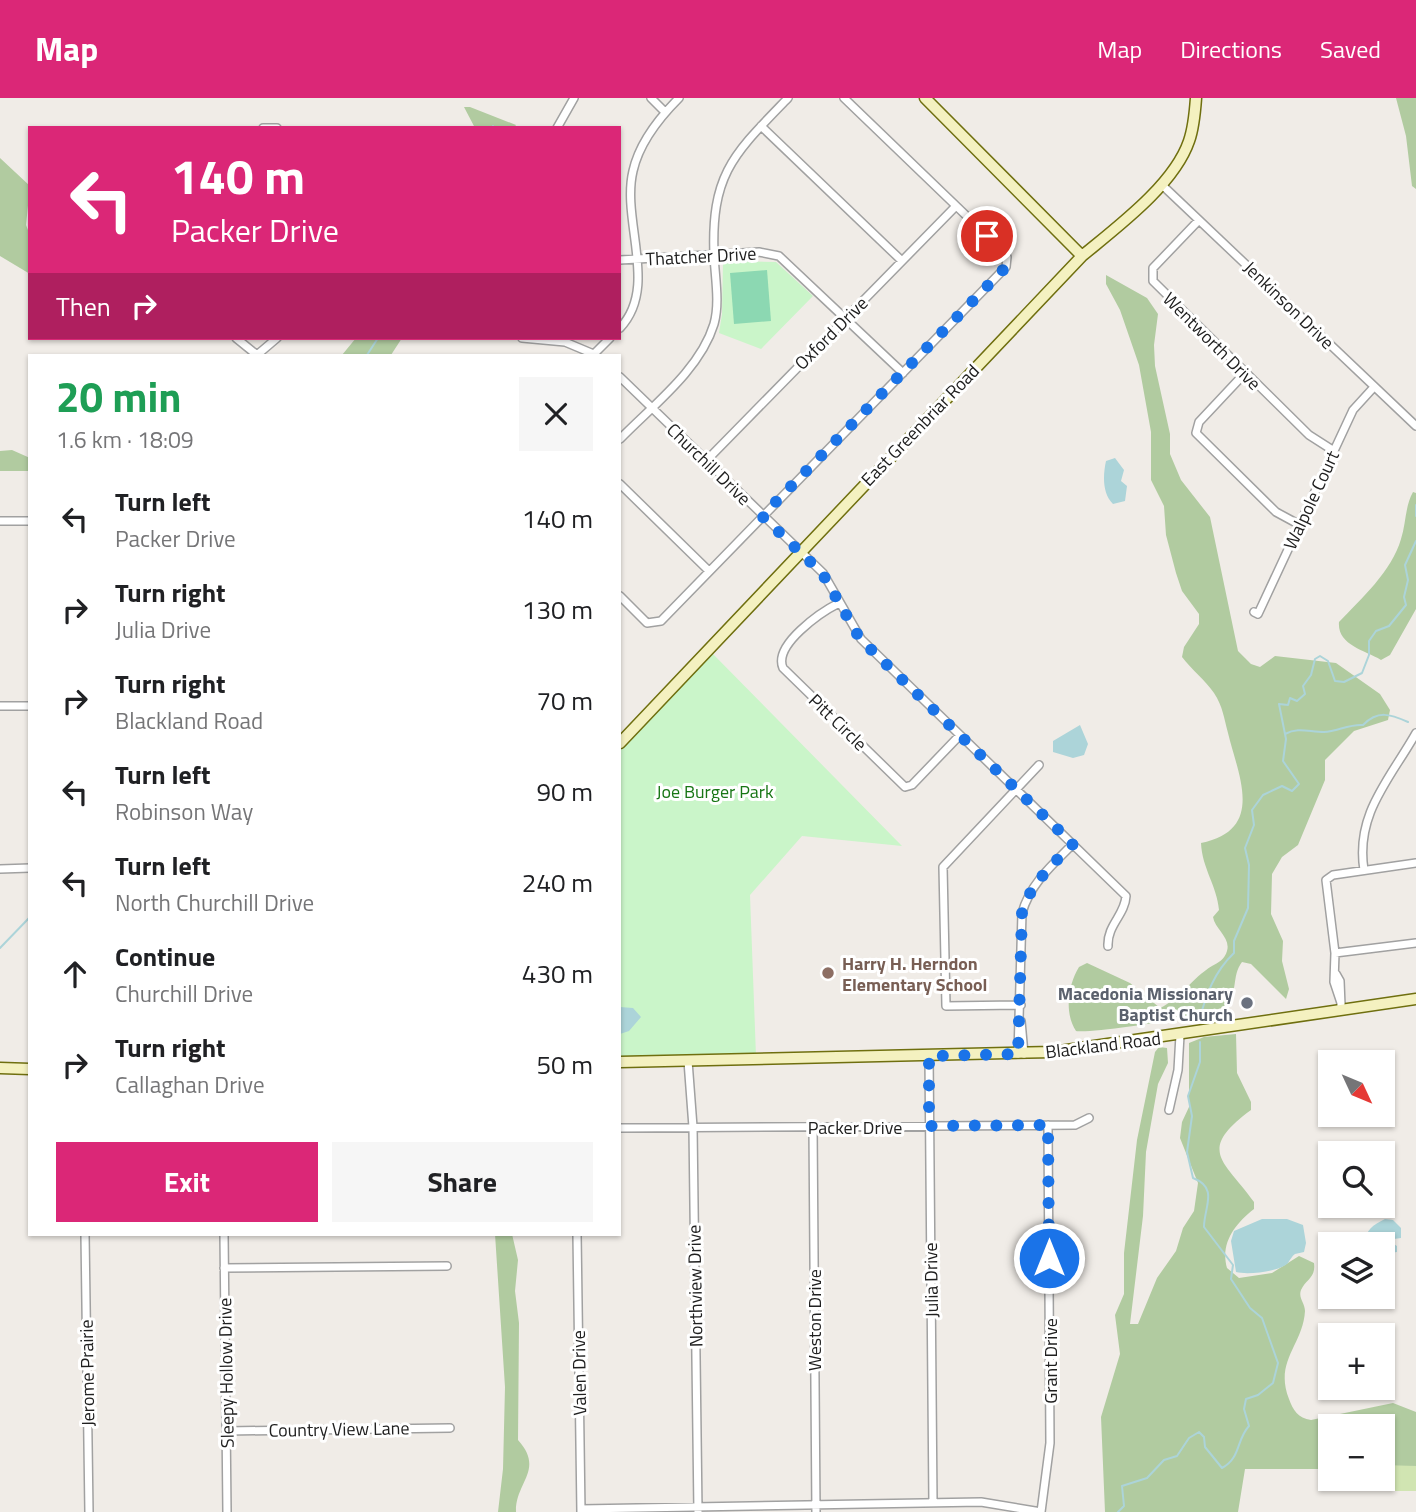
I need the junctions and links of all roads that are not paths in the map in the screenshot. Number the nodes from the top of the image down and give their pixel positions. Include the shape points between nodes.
1 (574, 98) edge
2 (651, 98) edge
3 (679, 98) edge
4 (788, 98) edge
5 (844, 98) edge
6 (925, 98) edge
7 (1196, 98) edge
8 (665, 112) junction
9 (558, 126) edge
10 (761, 126) junction
11 (1161, 184) junction
12 (956, 206) junction
13 (1199, 220) junction
14 (714, 254) junction
15 (1082, 256) junction
16 (621, 260) edge
17 (635, 260) junction
18 (902, 261) junction
19 (846, 318) junction
20 (621, 327) edge
21 (238, 340) edge
22 (275, 340) edge
23 (544, 340) edge
24 (608, 340) edge
25 (256, 354) edge
26 (258, 354) edge
27 (595, 354) edge
28 (903, 373) junction
29 (1245, 373) junction
30 (621, 378) edge
31 (1374, 387) junction
32 (651, 407) junction
33 (1416, 426) edge
34 (621, 438) edge
35 (1334, 451) junction
36 (706, 461) junction
37 (621, 485) edge
38 (762, 516) junction
39 (0, 521) edge
40 (28, 521) edge
41 (1300, 525) junction
42 (799, 552) junction
43 (709, 572) junction
44 (621, 597) edge
45 (839, 603) junction
46 (1254, 612) dead end
47 (0, 706) edge
48 (28, 706) edge
49 (1416, 733) edge
50 (960, 736) junction
51 (621, 742) edge
52 (1407, 748) junction
53 (1416, 753) edge
54 (1039, 765) dead end
55 (1016, 789) junction
56 (1073, 844) junction
57 (1416, 863) edge
58 (28, 868) edge
59 (0, 869) edge
60 (1364, 870) junction
61 (1416, 943) edge
62 (1108, 946) dead end
63 (1335, 953) junction
64 (1416, 999) edge
65 (1021, 1005) junction
66 (1341, 1007) junction
67 (1180, 1035) junction
68 (1021, 1054) junction
69 (929, 1056) junction
70 (688, 1061) junction
71 (621, 1062) edge
72 (0, 1068) edge
73 (28, 1069) edge
74 (1169, 1110) dead end
75 (1088, 1118) dead end
76 (1048, 1125) junction
77 (929, 1126) junction
78 (693, 1127) junction
79 (813, 1127) junction
80 (621, 1128) edge
81 (85, 1236) edge
82 (224, 1236) edge
83 (577, 1236) edge
84 (447, 1266) dead end
85 (224, 1268) junction
86 (450, 1428) dead end
87 (227, 1431) junction
88 (933, 1503) junction
89 (816, 1508) edge
90 (698, 1509) edge
91 (581, 1510) edge
92 (89, 1512) edge
93 (228, 1512) edge
94 (1041, 1512) edge

1 - 9 street
2 - 8 street
3 - 8 street
4 - 10 street
5 - 12 street
6 - 15 street
7 - 11 street, East Greenbriar Road via 1189,142 1179,164
8 - 17 street via 640,151 633,172
10 - 14 street via 730,162 719,187 713,213
10 - 18 street
11 - 13 street, Jenkinson Drive
11 - 15 street, East Greenbriar Road
12 - 18 street, Oxford Drive
12 - 28 street via 1005,254 1006,267
13 - 29 street, Wentworth Drive via 1158,262 1152,277
13 - 31 street, Jenkinson Drive
14 - 17 street, Thatcher Drive
14 - 19 street, Thatcher Drive via 779,256
14 - 32 street via 715,322 708,341
15 - 42 street, East Greenbriar Road
16 - 17 street, Thatcher Drive
17 - 20 street via 636,305
18 - 19 street, Oxford Drive
19 - 28 street, Thatcher Drive
19 - 36 street, Oxford Drive
21 - 25 street
22 - 26 street
23 - 27 street via 565,342
24 - 27 street
28 - 38 street
29 - 35 street, Wentworth Drive via 1309,435
29 - 41 street via 1199,422 1196,433 1276,512
30 - 32 street, Churchill Drive
31 - 33 street, Jenkinson Drive
31 - 35 street, Walpole Court via 1353,410
32 - 34 street
32 - 36 street, Churchill Drive
35 - 41 street, Walpole Court
36 - 38 street, Churchill Drive
37 - 43 street
38 - 42 street, Churchill Drive
38 - 43 street
39 - 40 street
41 - 46 street, Walpole Court via 1258,614
42 - 45 street, Churchill Drive via 822,573
42 - 51 street, East Greenbriar Road
43 - 44 street via 661,621 651,624
45 - 50 street, Churchill Drive via 860,639
45 - 50 street, Pitt Circle via 816,617 785,648 780,655 783,668 905,787 912,786
47 - 48 street
49 - 52 street
50 - 55 street, Churchill Drive
52 - 53 street
52 - 60 street via 1366,818 1361,838
54 - 55 street
55 - 56 street, Churchill Drive
55 - 65 street via 943,867 942,877 946,1006
56 - 62 street, Churchill Drive via 1126,896 1108,933
56 - 65 street via 1026,897
57 - 60 street
58 - 59 street
60 - 63 street via 1326,880
61 - 63 street
63 - 66 street via 1336,996
64 - 66 street, Blackland Road
65 - 68 street
66 - 67 street, Blackland Road
67 - 68 street, Blackland Road
67 - 74 street
68 - 69 street, Blackland Road
69 - 70 street, Blackland Road
69 - 77 street, Julia Drive
70 - 71 street, Blackland Road
70 - 78 street, Northview Drive
72 - 73 street
75 - 76 street, Packer Drive via 1075,1125
76 - 77 street, Packer Drive
76 - 94 street, Grant Drive via 1050,1443
77 - 79 street, Packer Drive
77 - 88 street, Julia Drive
78 - 79 street, Packer Drive
78 - 80 street, Packer Drive
78 - 90 street, Northview Drive
79 - 89 street, Weston Drive
81 - 92 street, Jerome Prairie
82 - 85 street, Sleepy Hollow Drive
83 - 91 street, Valen Drive
84 - 85 street
85 - 87 street, Sleepy Hollow Drive
86 - 87 street, Country View Lane
87 - 93 street, Sleepy Hollow Drive
88 - 89 street
88 - 94 street via 981,1502
89 - 90 street
90 - 91 street

